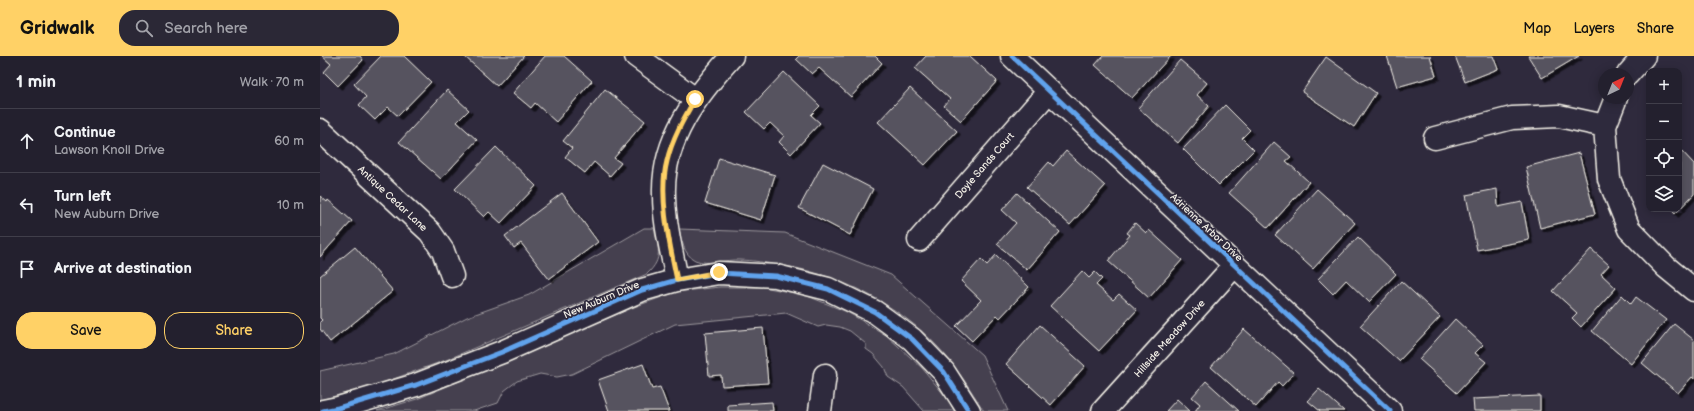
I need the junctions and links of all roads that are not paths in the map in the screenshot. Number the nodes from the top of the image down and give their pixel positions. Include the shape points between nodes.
1 (636, 56) edge
2 (732, 56) edge
3 (1012, 56) edge
4 (1644, 56) edge
5 (1633, 68) edge
6 (1049, 91) junction
7 (695, 99) junction
8 (1614, 104) edge
9 (1605, 126) junction
10 (320, 130) edge
11 (1435, 138) dead end
12 (919, 240) dead end
13 (1234, 266) junction
14 (452, 276) dead end
15 (677, 280) junction
16 (1694, 290) edge
17 (825, 375) dead end
18 (323, 411) edge
19 (820, 411) edge
20 (969, 411) edge
21 (1103, 411) edge
22 (1390, 411) edge

1 - 7 street
2 - 7 street
3 - 6 street, Adrienne Arbor Drive
4 - 5 street
6 - 12 street, Doyle Sands Court
6 - 13 street, Adrienne Arbor Drive
7 - 15 street via 681,124 666,161 664,195
8 - 9 street
9 - 11 street via 1558,116 1512,118
9 - 16 street via 1609,179 1629,229 1666,267
10 - 14 street, Antique Cedar Lane via 430,232 443,251
13 - 21 street, Hillside Meadow Drive
13 - 22 street, Adrienne Arbor Drive
15 - 18 street, New Auburn Drive via 642,290 502,352 416,385
15 - 20 street, New Auburn Drive via 719,272 776,276 828,289 875,312 912,339 944,372
17 - 19 street

